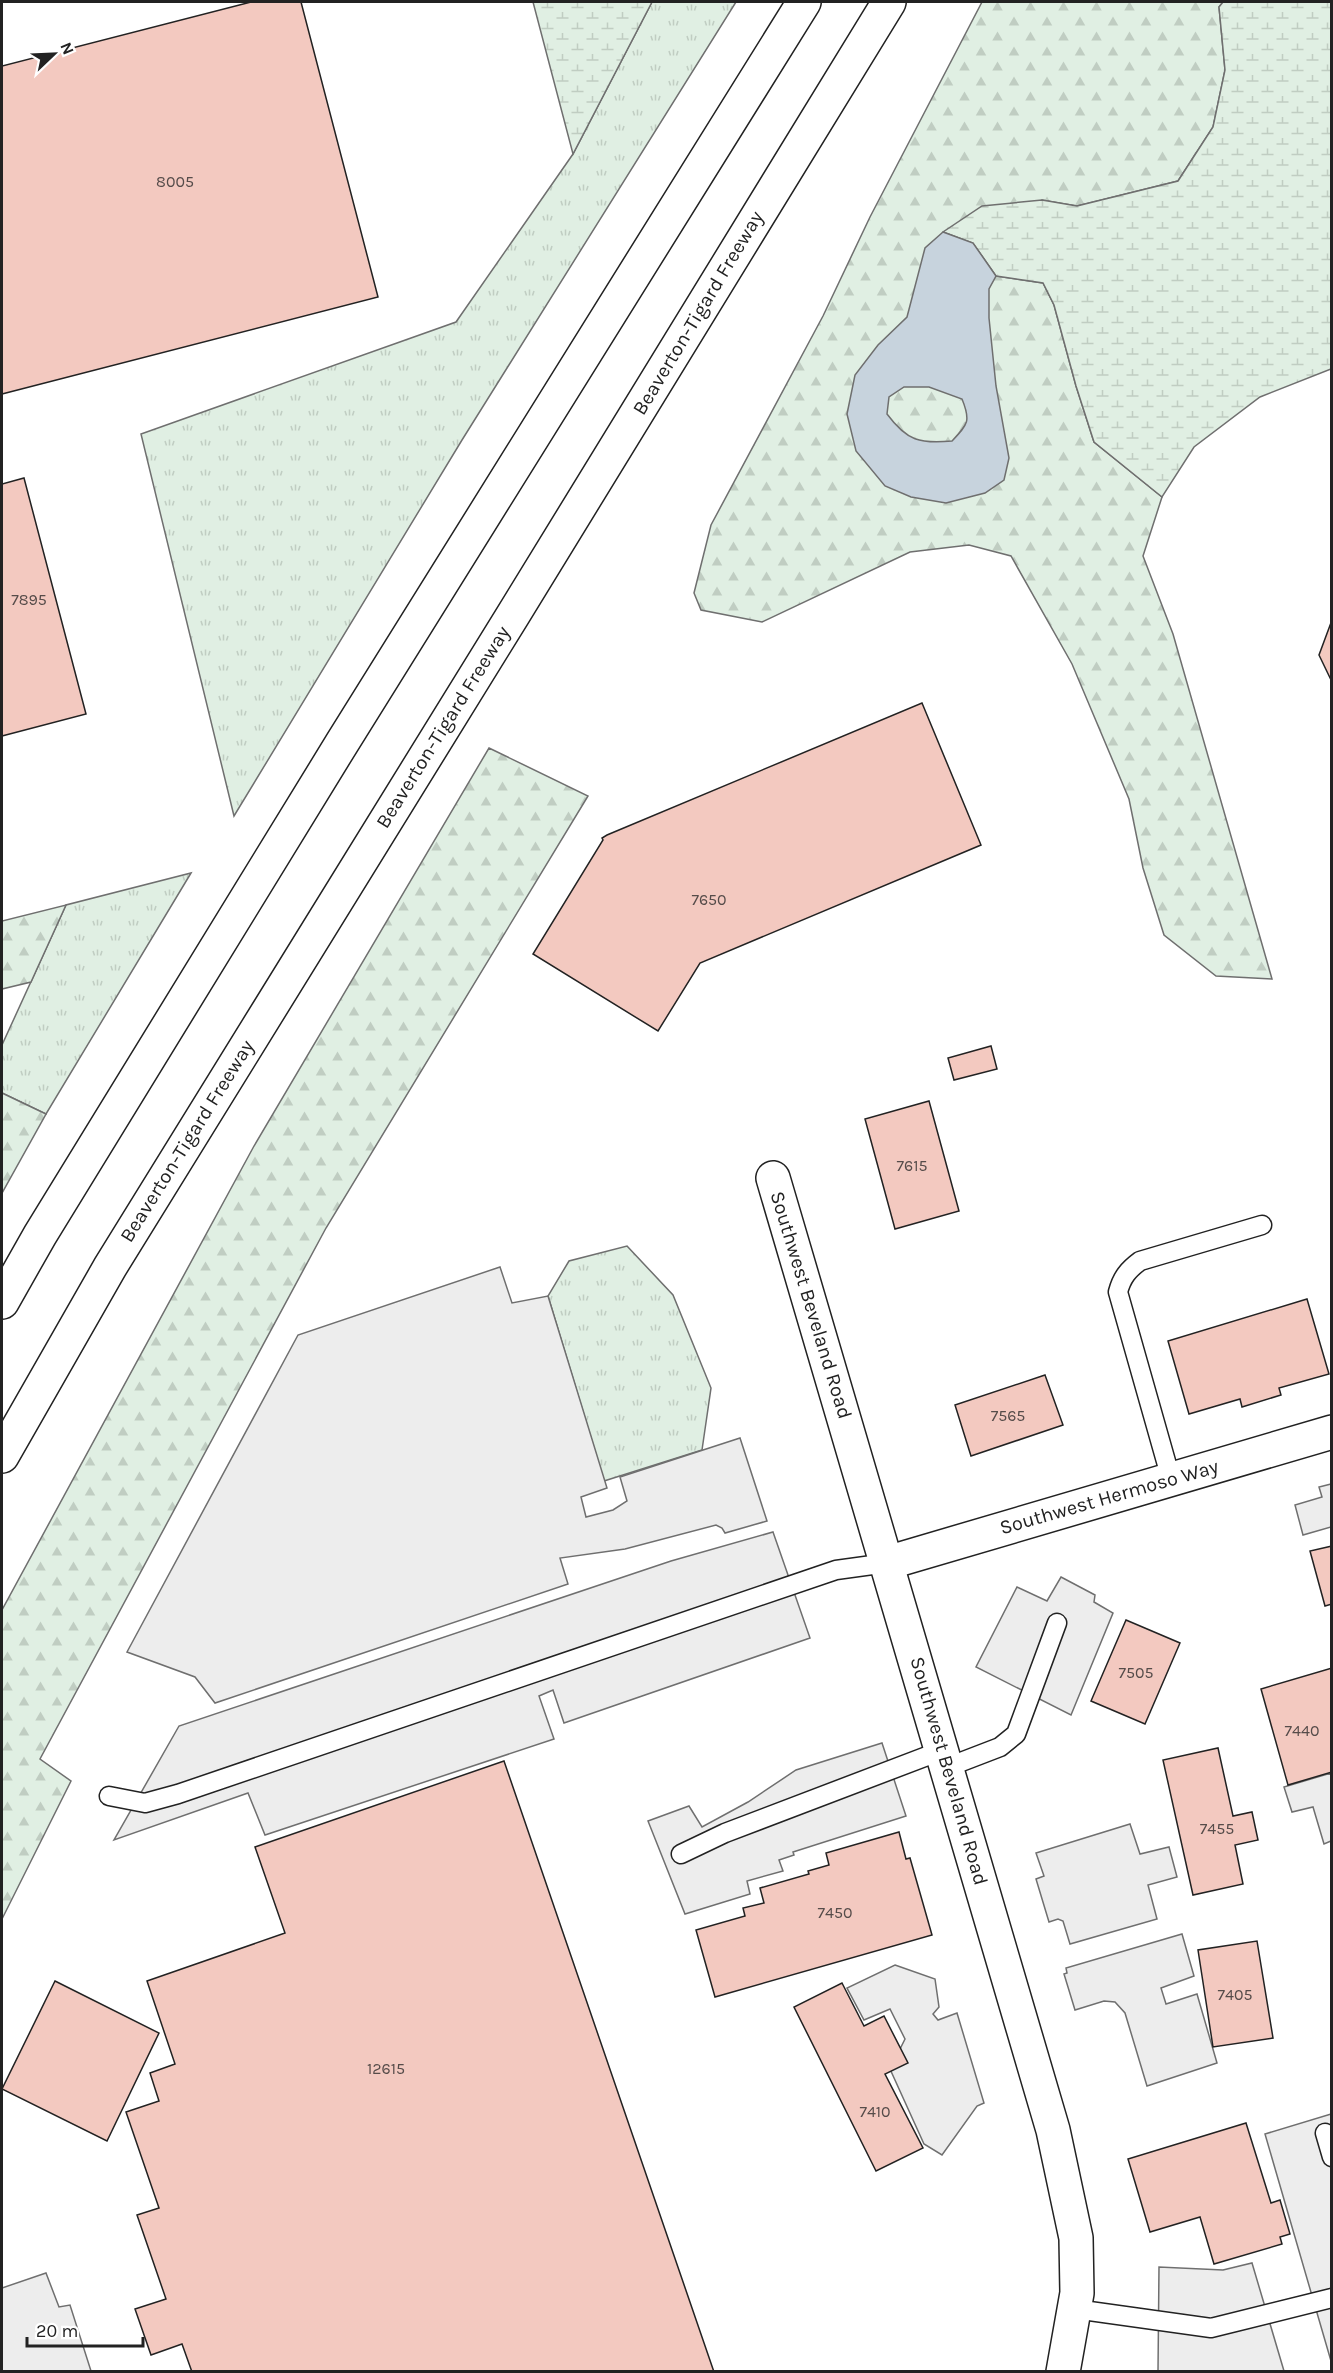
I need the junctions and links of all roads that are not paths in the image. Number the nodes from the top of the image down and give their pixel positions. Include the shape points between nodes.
1 (804, 2) edge
2 (889, 2) edge
3 (773, 1178) dead end
4 (1262, 1226) dead end
5 (2, 1302) edge
6 (1332, 1432) edge
7 (2, 1455) edge
8 (1171, 1479) junction
9 (887, 1563) junction
10 (1057, 1623) dead end
11 (945, 1758) junction
12 (109, 1796) dead end
13 (681, 1854) dead end
14 (1324, 2133) dead end
15 (1332, 2157) edge
16 (1332, 2298) edge
17 (1075, 2309) junction
18 (1063, 2372) edge

1 - 5 main road via 342,743
2 - 7 main road, Beaverton-Tigard Freeway via 110,1267
3 - 9 main road, Southwest Beveland Road
4 - 8 lane via 1140,1262 1121,1280 1118,1292
6 - 8 main road, Southwest Hermoso Way
8 - 9 main road, Southwest Hermoso Way
9 - 11 main road, Southwest Beveland Road
9 - 12 lane via 836,1570 178,1794 145,1803
10 - 11 lane via 1016,1734 1000,1747
11 - 13 lane via 725,1833
11 - 17 main road, Southwest Beveland Road via 1053,2130 1076,2238
14 - 15 lane
16 - 17 lane via 1211,2328
17 - 18 main road, Southwest Beveland Road

